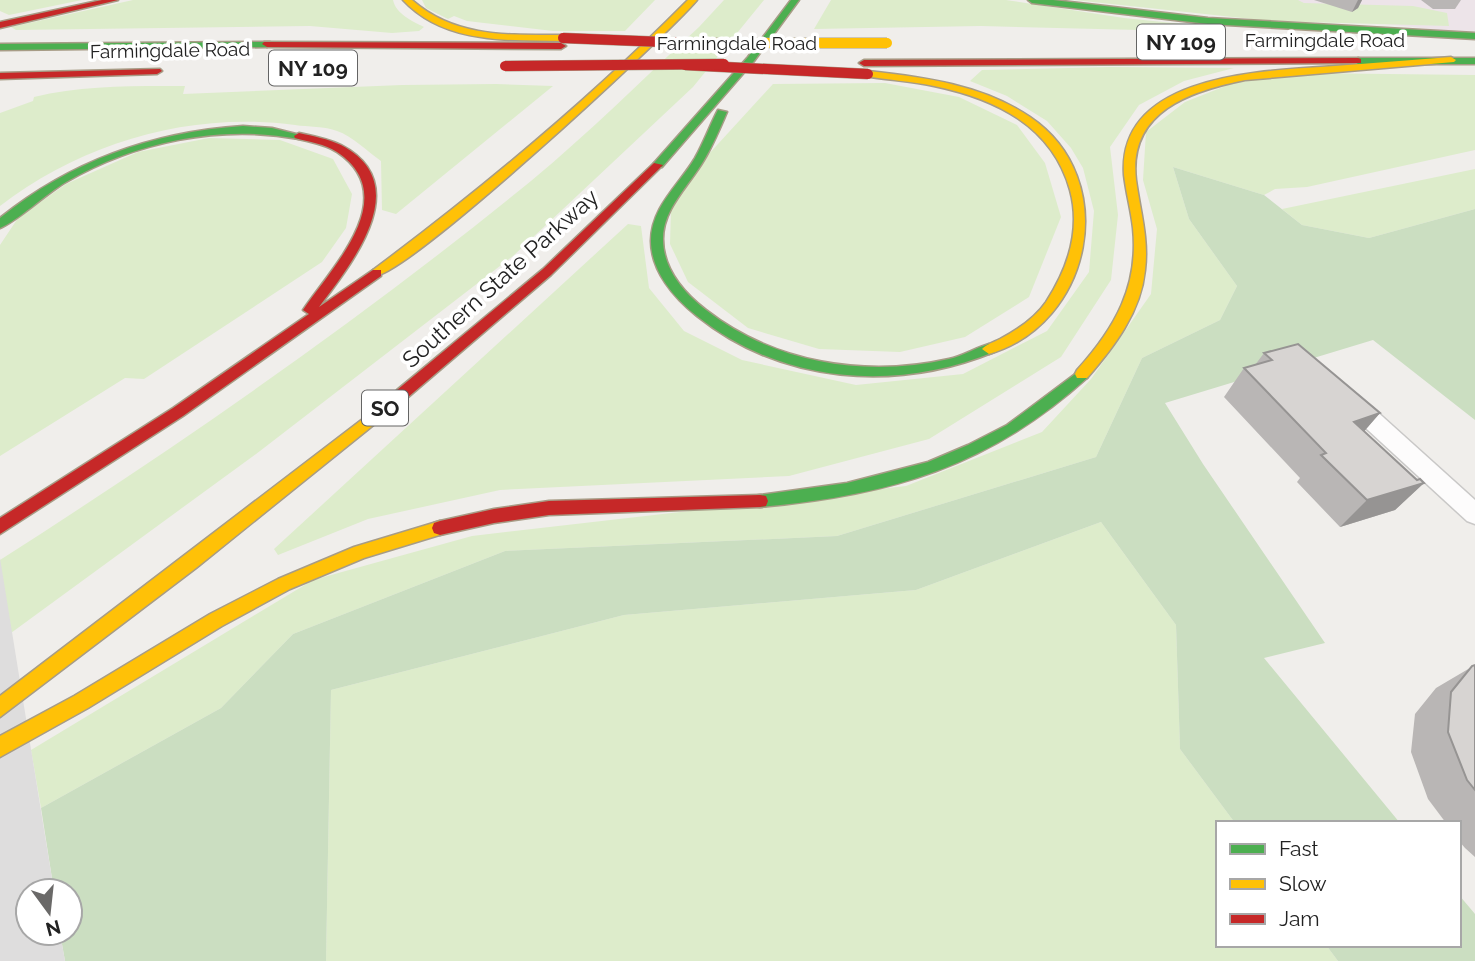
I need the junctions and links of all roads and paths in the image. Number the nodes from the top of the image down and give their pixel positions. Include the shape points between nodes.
1 (114, 0) edge
2 (407, 0) edge
3 (677, 0) edge
4 (693, 0) edge
5 (795, 0) edge
6 (1032, 0) edge
7 (0, 25) edge
8 (666, 29) junction
9 (1475, 39) edge
10 (562, 42) junction
11 (1281, 42) dead end
12 (893, 43) dead end
13 (0, 47) edge
14 (1451, 60) junction
15 (1475, 61) edge
16 (499, 66) dead end
17 (866, 69) junction
18 (175, 71) dead end
19 (120, 72) junction
20 (741, 75) junction
21 (0, 76) edge
22 (33, 92) dead end
23 (0, 224) edge
24 (295, 332) junction
25 (1365, 415) edge
26 (1475, 514) edge
27 (0, 527) edge
28 (0, 708) edge
29 (0, 747) edge

1 - 7 main road
2 - 10 main road via 430,21 460,31
3 - 8 main road
4 - 8 main road
5 - 20 main road, Southern State Parkway / SO
6 - 9 main road via 1218,22
8 - 24 main road via 568,124 497,183
9 - 11 main road, Farmingdale Road
10 - 12 main road, Farmingdale Road, bridge
10 - 13 main road, Farmingdale Road / NY 109
14 - 15 main road, Farmingdale Road / NY 109
14 - 17 main road, Farmingdale Road / NY 109
14 - 29 main road via 1255,74 1205,85 1152,113 1130,151 1142,260 1138,288 1126,314 1090,368 1026,420 979,446 931,468 828,494 719,503 552,507 426,533 287,582 172,644 108,687
16 - 17 main road, Farmingdale Road, bridge
17 - 20 main road via 945,83 997,102 1042,131 1071,171 1079,248 1062,292 1034,325 967,360 904,371 815,365 736,339 682,298 663,269 657,238 660,223 672,194 698,162
18 - 19 main road, Farmingdale Road
19 - 21 main road, Farmingdale Road
19 - 22 main road
20 - 28 main road, Southern State Parkway / SO via 620,201 463,345 188,567
23 - 24 main road via 33,196 79,171 176,139 246,131 288,133 326,143 359,163 369,179 371,201 358,240
24 - 27 main road
25 - 26 lane

